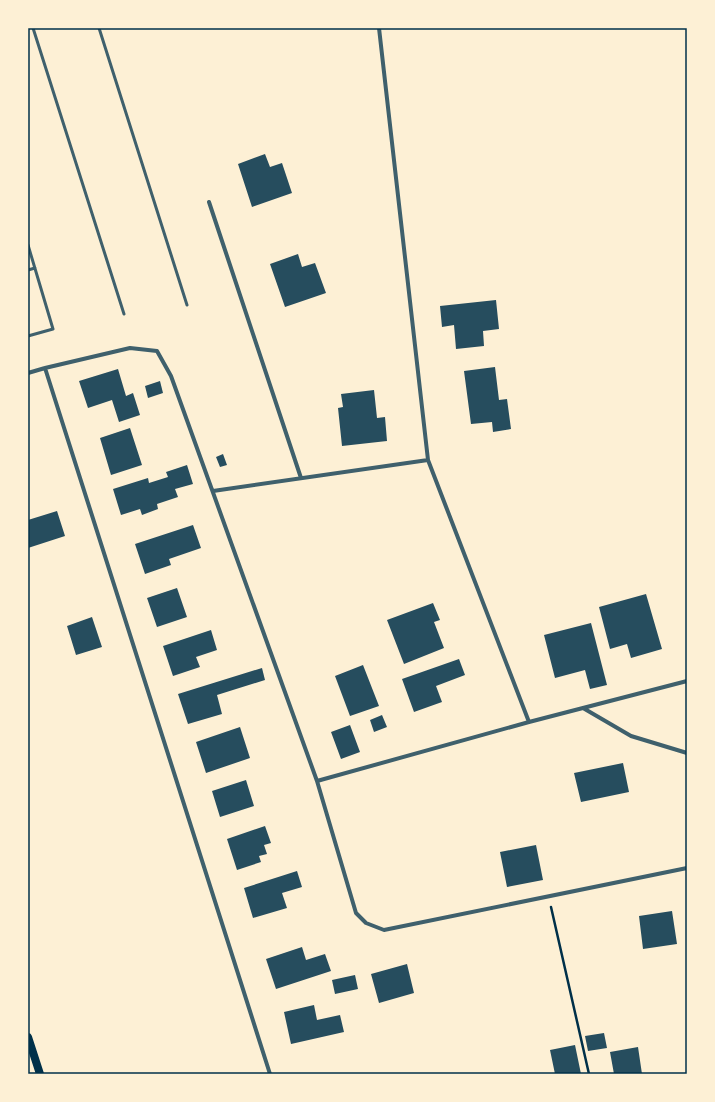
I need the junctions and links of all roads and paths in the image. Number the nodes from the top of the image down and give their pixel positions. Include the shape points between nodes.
1 (33, 28) edge
2 (99, 28) edge
3 (379, 28) edge
4 (208, 202) dead end
5 (28, 244) edge
6 (36, 268) junction
7 (28, 270) edge
8 (187, 305) dead end
9 (124, 314) dead end
10 (28, 336) edge
11 (45, 368) junction
12 (28, 373) edge
13 (428, 460) junction
14 (301, 478) junction
15 (213, 491) junction
16 (687, 681) edge
17 (582, 707) junction
18 (529, 722) junction
19 (687, 753) edge
20 (317, 781) junction
21 (687, 868) edge
22 (548, 896) junction
23 (28, 1037) edge
24 (40, 1074) edge
25 (270, 1074) edge
26 (589, 1074) edge

1 - 9 lane
2 - 8 lane
3 - 13 street
4 - 14 street
5 - 6 lane
6 - 7 lane
6 - 10 lane via 53,329
11 - 12 street
11 - 15 street via 130,348 157,351 171,376
11 - 25 street
13 - 14 street
13 - 18 street
14 - 15 street
15 - 20 street
16 - 17 street
17 - 18 street
17 - 19 street via 631,736
18 - 20 street
20 - 22 street via 356,913 366,923 384,930
21 - 22 street
22 - 26 path
23 - 24 main road

